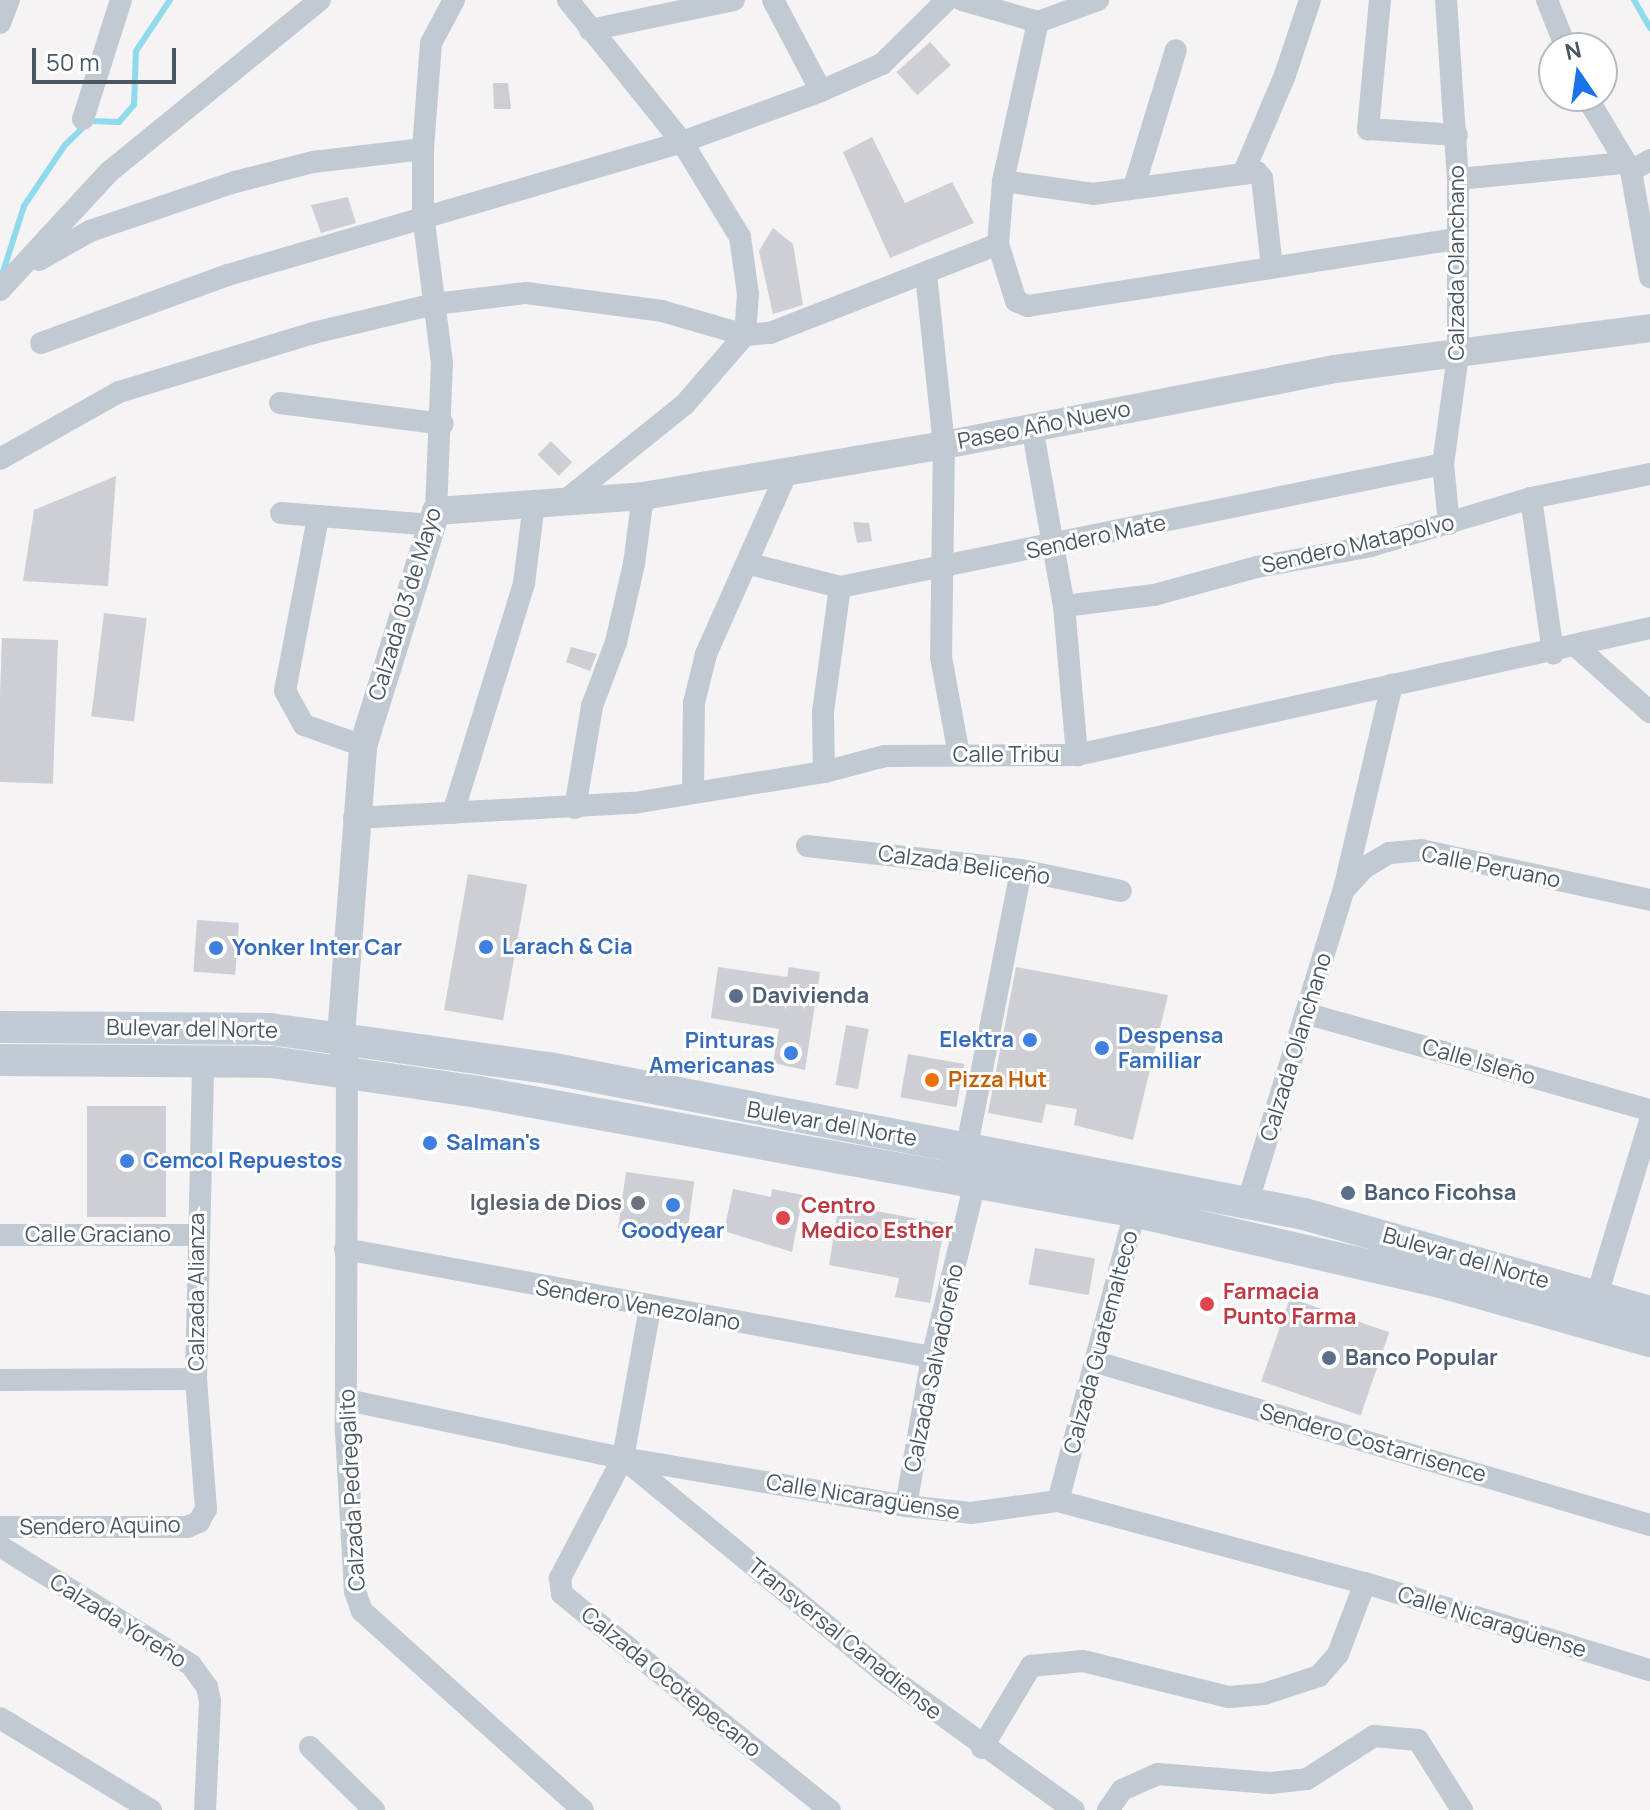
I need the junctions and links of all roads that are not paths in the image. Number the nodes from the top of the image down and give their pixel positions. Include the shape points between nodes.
1 (9, 0) edge
2 (121, 0) edge
3 (320, 0) edge
4 (454, 0) edge
5 (568, 0) edge
6 (734, 0) edge
7 (773, 0) edge
8 (947, 0) edge
9 (962, 0) edge
10 (1098, 0) edge
11 (1310, 0) edge
12 (1380, 0) edge
13 (1446, 0) edge
14 (1547, 0) edge
15 (1038, 22) junction
16 (0, 23) edge
17 (590, 30) junction
18 (1560, 32) edge
19 (1176, 50) dead end
20 (821, 91) junction
21 (1598, 112) edge
22 (83, 119) dead end
23 (1457, 135) junction
24 (682, 142) junction
25 (423, 149) junction
26 (1635, 164) edge
27 (1243, 174) junction
28 (1458, 179) junction
29 (1003, 181) junction
30 (1134, 187) junction
31 (423, 215) junction
32 (1455, 239) junction
33 (998, 244) junction
34 (1272, 267) junction
35 (21, 270) junction
36 (926, 274) junction
37 (1650, 277) edge
38 (0, 290) edge
39 (435, 304) junction
40 (1650, 328) edge
41 (745, 335) junction
42 (41, 343) dead end
43 (1458, 355) junction
44 (280, 403) dead end
45 (443, 424) junction
46 (1032, 427) junction
47 (944, 445) junction
48 (0, 459) edge
49 (1443, 464) junction
50 (787, 472) junction
51 (1650, 474) edge
52 (643, 496) junction
53 (1531, 498) junction
54 (567, 499) junction
55 (534, 504) junction
56 (281, 513) dead end
57 (318, 518) junction
58 (434, 518) junction
59 (1449, 524) junction
60 (1051, 547) junction
61 (750, 564) junction
62 (942, 569) junction
63 (840, 587) junction
64 (1064, 606) junction
65 (1650, 628) edge
66 (1577, 647) junction
67 (1553, 653) junction
68 (1392, 685) junction
69 (1650, 712) edge
70 (363, 746) junction
71 (959, 755) junction
72 (1077, 755) junction
73 (824, 772) junction
74 (693, 793) junction
75 (575, 808) junction
76 (453, 813) junction
77 (354, 818) junction
78 (807, 846) dead end
79 (1021, 870) junction
80 (1344, 889) junction
81 (1121, 891) dead end
82 (1650, 900) edge
83 (1308, 1014) junction
84 (0, 1027) edge
85 (341, 1035) junction
86 (0, 1060) edge
87 (203, 1060) junction
88 (347, 1070) junction
89 (1650, 1110) edge
90 (1650, 1121) edge
91 (967, 1146) junction
92 (975, 1183) junction
93 (1138, 1198) junction
94 (1247, 1204) junction
95 (0, 1235) edge
96 (196, 1235) junction
97 (345, 1249) junction
98 (1597, 1295) junction
99 (650, 1308) junction
100 (1650, 1312) edge
101 (1650, 1341) edge
102 (932, 1357) junction
103 (1096, 1362) junction
104 (196, 1379) junction
105 (0, 1380) edge
106 (347, 1400) junction
107 (623, 1458) junction
108 (1058, 1501) junction
109 (906, 1506) junction
110 (199, 1522) joint
111 (1650, 1525) edge
112 (0, 1527) edge
113 (0, 1546) edge
114 (1365, 1583) junction
115 (1650, 1670) edge
116 (3, 1725) edge
117 (310, 1747) dead end
118 (982, 1748) junction
119 (125, 1803) edge
120 (151, 1810) edge
121 (205, 1810) edge
122 (374, 1810) edge
123 (583, 1810) edge
124 (830, 1810) edge
125 (1074, 1810) edge
126 (1108, 1810) edge
127 (1462, 1810) edge

1 - 16 street
2 - 22 street
3 - 35 street via 109,172
4 - 25 street, Calzada 03 de Mayo via 428,54
5 - 17 street
6 - 17 street
7 - 20 street
8 - 20 street via 882,64
9 - 15 street
10 - 15 street
11 - 27 street
12 - 23 street via 1368,129
13 - 23 street, Calzada Olanchano
14 - 18 street
15 - 29 street
17 - 24 street
19 - 30 street
20 - 24 street
21 - 26 street
23 - 28 street, Calzada Olanchano
24 - 31 street
24 - 41 street via 746,253
25 - 31 street, Calzada 03 de Mayo
25 - 35 street via 313,162 235,182 90,231
26 - 28 street
26 - 37 street
27 - 30 street
27 - 34 street via 1257,172 1262,178
28 - 32 street, Calzada Olanchano
29 - 30 street via 1093,194
29 - 33 street
31 - 39 street, Calzada 03 de Mayo
31 - 42 street via 228,275
32 - 34 street
32 - 43 street, Calzada Olanchano
33 - 34 street via 1016,301 1028,306
33 - 36 street
35 - 38 street
36 - 41 street via 770,333
36 - 47 street
39 - 41 street via 526,293 662,311
39 - 45 street, Calzada 03 de Mayo
39 - 48 street via 313,333 119,392
40 - 43 street, Paseo Año Nuevo
41 - 54 street via 685,404
43 - 46 street, Paseo Año Nuevo via 1335,369
43 - 49 street, Calzada Olanchano
44 - 45 street
45 - 58 street, Calzada 03 de Mayo
46 - 47 street, Paseo Año Nuevo
46 - 60 street
47 - 50 street, Paseo Año Nuevo
47 - 62 street
49 - 59 street, Calzada Olanchano
49 - 60 street, Sendero Mate
50 - 52 street, Paseo Año Nuevo
50 - 61 street
51 - 53 street, Sendero Matapolvo
52 - 54 street, Paseo Año Nuevo
52 - 75 street via 634,564 616,642 592,706
53 - 59 street, Sendero Matapolvo
53 - 67 street
54 - 55 street, Paseo Año Nuevo
55 - 58 street, Paseo Año Nuevo
55 - 76 street via 524,583
56 - 57 street, Paseo Año Nuevo
57 - 58 street, Paseo Año Nuevo
57 - 70 street via 285,691 304,725
58 - 70 street, Calzada 03 de Mayo
59 - 64 street, Sendero Matapolvo via 1154,595
60 - 62 street, Sendero Mate
60 - 64 street
61 - 63 street, Sendero Mate
61 - 74 street via 706,654 697,691
62 - 63 street, Sendero Mate
62 - 71 street via 941,657
63 - 73 street via 823,712
64 - 72 street
65 - 66 street, Calle Tribu
66 - 67 street, Calle Tribu
66 - 69 street
67 - 68 street, Calle Tribu
68 - 72 street, Calle Tribu
68 - 80 street, Calzada Olanchano
70 - 77 street, Calzada 03 de Mayo
71 - 72 street, Calle Tribu
71 - 73 street, Calle Tribu via 885,756
73 - 74 street, Calle Tribu
74 - 75 street, Calle Tribu
75 - 76 street, Calle Tribu
76 - 77 street, Calle Tribu
77 - 85 street, Calzada 03 de Mayo
78 - 79 street, Calzada Beliceño
79 - 81 street, Calzada Beliceño
79 - 91 street
80 - 82 street, Calle Peruano via 1389,853 1421,850
80 - 83 street, Calzada Olanchano
83 - 89 street, Calle Isleño
83 - 94 street, Calzada Olanchano
84 - 85 main road, Bulevar del Norte via 209,1027
85 - 88 street, Calzada 03 de Mayo
85 - 91 main road, Bulevar del Norte
86 - 87 main road, Bulevar del Norte
87 - 88 main road, Bulevar del Norte
87 - 96 street, Calzada Alianza
88 - 92 main road, Bulevar del Norte
88 - 97 street, Calzada Pedregalito
90 - 98 street
91 - 93 main road, Bulevar del Norte
92 - 93 main road, Bulevar del Norte
92 - 102 street, Calzada Salvadoreño
93 - 94 main road, Bulevar del Norte
93 - 101 main road, Bulevar del Norte
93 - 103 street, Calzada Guatemalteco
94 - 98 main road, Bulevar del Norte via 1304,1214
95 - 96 street, Calle Graciano
96 - 104 street, Calzada Alianza
97 - 99 street, Sendero Venezolano
97 - 106 street, Calzada Pedregalito
98 - 100 main road, Bulevar del Norte
99 - 102 street, Sendero Venezolano
99 - 107 street, Calzada Ocotepecano
102 - 109 street, Calzada Salvadoreño
103 - 108 street, Calzada Guatemalteco
103 - 111 street, Sendero Costarrisence
104 - 105 street
104 - 110 street, Calzada Alianza via 206,1509
106 - 107 street, Calle Nicaragüense
106 - 123 street, Calzada Pedregalito via 355,1591 362,1611
107 - 109 street, Calle Nicaragüense
107 - 118 street, Transversal Canadiense
107 - 124 street, Calzada Ocotepecano via 560,1578 562,1594
108 - 109 street, Calle Nicaragüense via 971,1513
108 - 114 street, Calle Nicaragüense
110 - 112 street, Sendero Aquino via 187,1527
113 - 121 street, Calzada Yoreño via 165,1645 199,1676 210,1701
114 - 115 street, Calle Nicaragüense
114 - 118 street via 1338,1654 1319,1676 1264,1694 1229,1697 1083,1661 1031,1666
116 - 119 street
117 - 122 street
118 - 125 street, Transversal Canadiense
119 - 120 street
126 - 127 street via 1122,1790 1158,1774 1270,1783 1307,1779 1374,1736 1418,1740

